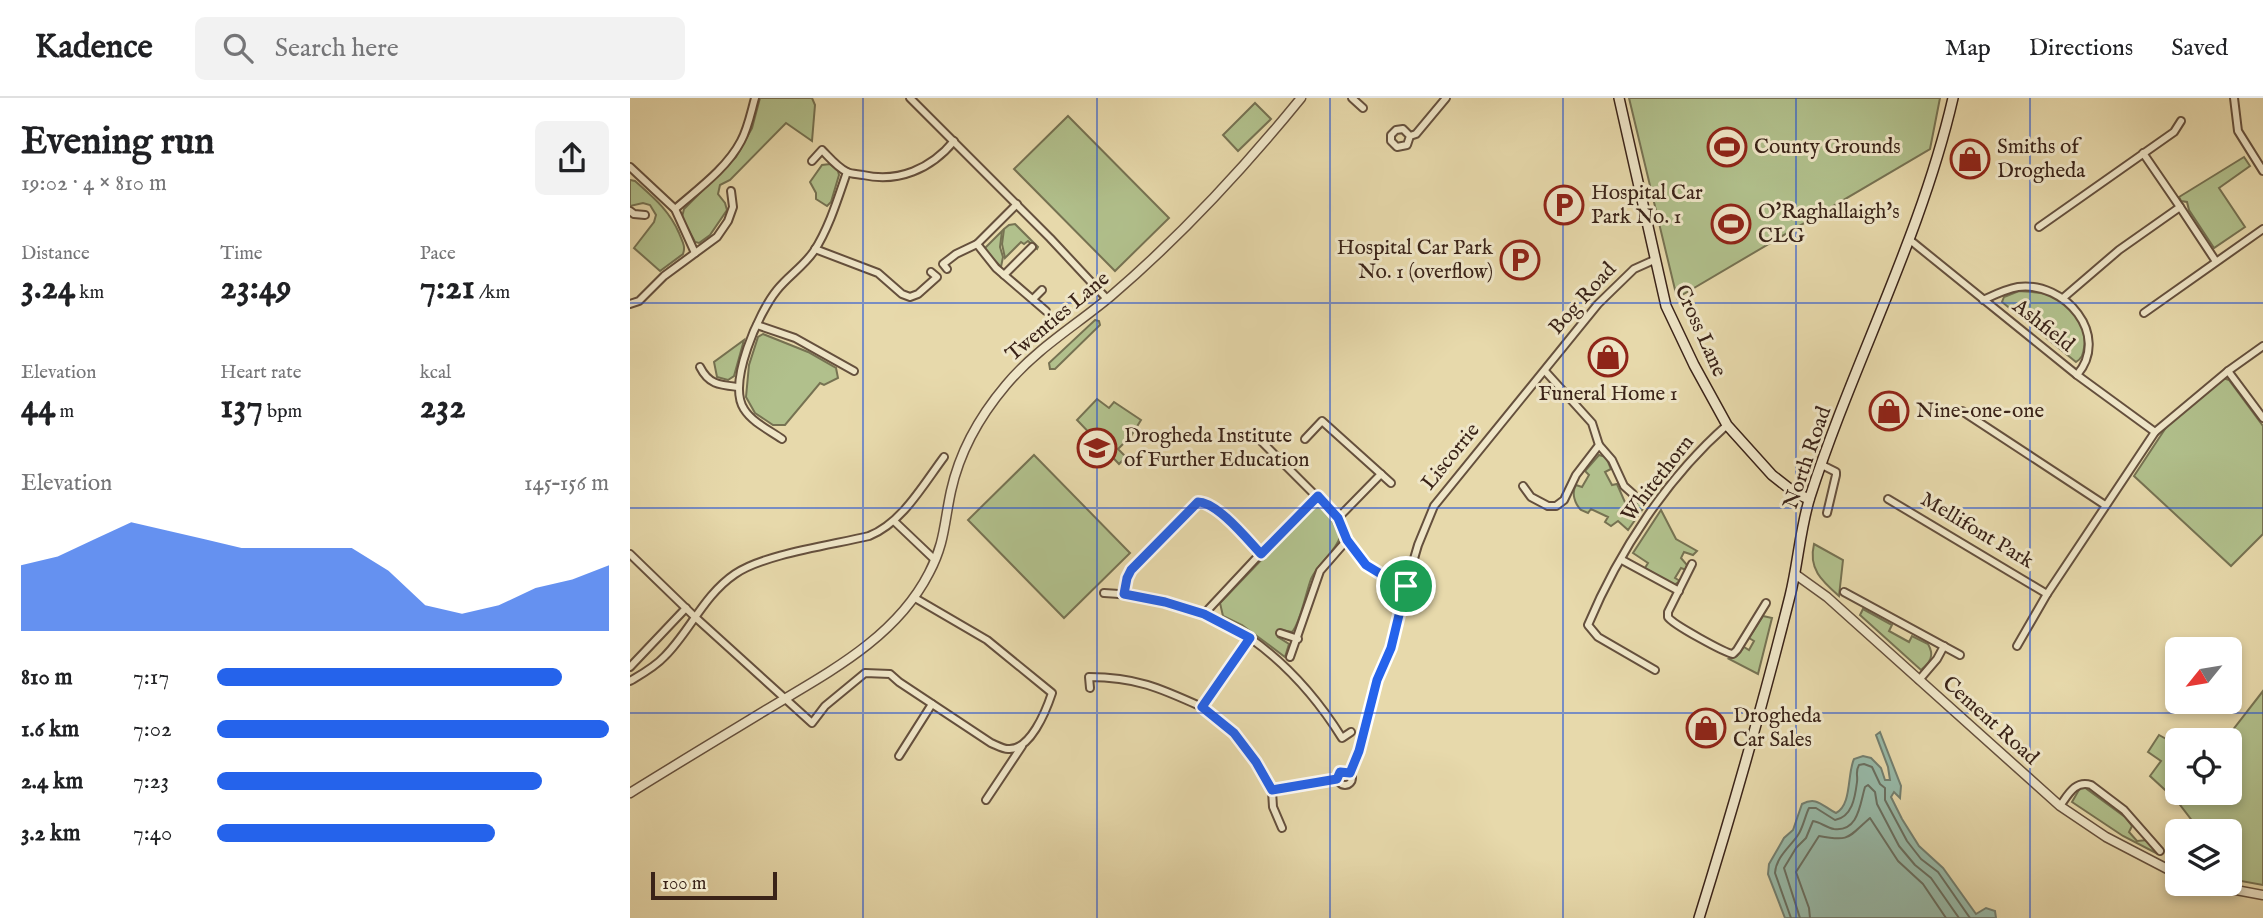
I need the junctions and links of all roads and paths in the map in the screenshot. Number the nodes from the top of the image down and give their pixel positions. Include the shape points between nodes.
1 (755, 98) edge
2 (910, 98) edge
3 (1301, 98) edge
4 (1352, 98) edge
5 (1446, 98) edge
6 (1619, 98) edge
7 (1952, 98) edge
8 (2235, 98) edge
9 (1363, 108) dead end
10 (2181, 121) dead end
11 (1410, 136) dead end
12 (954, 141) junction
13 (2143, 153) junction
14 (812, 161) dead end
15 (630, 167) edge
16 (2263, 171) edge
17 (847, 172) junction
18 (731, 191) dead end
19 (1017, 204) junction
20 (2180, 207) junction
21 (675, 209) junction
22 (630, 211) edge
23 (645, 215) dead end
24 (2039, 227) dead end
25 (2263, 229) edge
26 (1910, 240) junction
27 (977, 244) junction
28 (1032, 247) dead end
29 (815, 249) junction
30 (695, 253) junction
31 (1654, 260) junction
32 (2215, 260) junction
33 (947, 269) dead end
34 (931, 272) dead end
35 (1004, 275) junction
36 (1042, 289) dead end
37 (2063, 298) junction
38 (1033, 299) junction
39 (1107, 299) junction
40 (1983, 300) junction
41 (630, 304) edge
42 (1046, 310) dead end
43 (2144, 313) dead end
44 (757, 325) junction
45 (2263, 346) edge
46 (700, 367) dead end
47 (2228, 370) junction
48 (854, 371) dead end
49 (1545, 371) junction
50 (2077, 375) junction
51 (739, 387) junction
52 (1962, 411) dead end
53 (2263, 418) edge
54 (1727, 425) junction
55 (2155, 432) junction
56 (1257, 437) dead end
57 (782, 439) dead end
58 (1305, 439) dead end
59 (1599, 445) junction
60 (944, 457) dead end
61 (1822, 464) junction
62 (1381, 474) junction
63 (1391, 483) dead end
64 (1523, 486) dead end
65 (1633, 494) dead end
66 (1318, 496) junction
67 (1809, 499) junction
68 (1888, 499) dead end
69 (2105, 505) junction
70 (1827, 513) dead end
71 (1338, 518) junction
72 (894, 521) junction
73 (1347, 540) junction
74 (630, 554) edge
75 (1261, 554) junction
76 (935, 560) junction
77 (1622, 560) junction
78 (1692, 564) dead end
79 (1795, 574) junction
80 (1406, 586) junction
81 (1679, 591) junction
82 (1844, 592) dead end
83 (1104, 593) dead end
84 (1124, 594) junction
85 (2047, 594) junction
86 (915, 598) junction
87 (1766, 603) dead end
88 (686, 608) junction
89 (1204, 614) junction
90 (695, 617) junction
91 (1280, 633) dead end
92 (1250, 638) junction
93 (1297, 639) junction
94 (1944, 646) junction
95 (2017, 646) dead end
96 (1960, 655) dead end
97 (1290, 657) dead end
98 (630, 667) edge
99 (1655, 670) dead end
100 (1919, 680) junction
101 (630, 681) edge
102 (1090, 688) dead end
103 (785, 698) junction
104 (932, 704) junction
105 (1202, 707) junction
106 (1351, 732) dead end
107 (1021, 746) junction
108 (899, 756) dead end
109 (1350, 773) junction
110 (1337, 779) junction
111 (1272, 790) junction
112 (630, 793) edge
113 (986, 800) dead end
114 (2060, 806) junction
115 (1282, 828) dead end
116 (2160, 851) dead end
117 (2165, 868) edge
118 (2242, 891) edge
119 (2263, 895) edge
120 (1699, 918) edge

1 - 21 street via 731,156
2 - 12 street
3 - 39 street, Twenties Lane via 1220,190
4 - 9 street
5 - 11 street
6 - 31 main road, Cross Lane
7 - 26 main road, North Road
8 - 16 street via 2238,131
10 - 13 street via 2174,132
12 - 17 street via 917,172 876,178
12 - 19 street
13 - 20 street
13 - 24 street
14 - 17 street via 822,150
15 - 21 street
17 - 29 street
18 - 30 street via 728,221 717,237
19 - 27 street
19 - 39 street
20 - 32 street
20 - 37 street, Ashfield via 2119,250
21 - 30 street
22 - 23 street
25 - 32 street
26 - 40 street, Ashfield
26 - 61 main road, North Road
27 - 33 street via 943,264
27 - 35 street
28 - 35 street
29 - 34 street via 878,273 911,297 936,277
29 - 44 street via 778,288
30 - 41 street
31 - 49 street, Bog Road via 1620,281
31 - 54 main road, Cross Lane via 1666,306
32 - 43 street
35 - 38 street
36 - 38 street
37 - 40 street, Ashfield via 2020,287
37 - 50 street, Ashfield via 2087,326 2089,336 2085,365
38 - 42 street
39 - 76 street, Twenties Lane via 1032,356 974,429 957,468
40 - 50 street, Ashfield
44 - 48 street via 795,338
44 - 51 street
45 - 47 street, Mellifont Park
46 - 51 street via 714,383
47 - 53 street
47 - 55 street, Mellifont Park
49 - 59 street via 1592,423
49 - 80 street, Liscorrie via 1434,506
50 - 55 street
51 - 57 street via 745,411
52 - 69 street
54 - 67 main road, Cross Lane via 1772,475
54 - 77 street, Whitethorn via 1669,489
55 - 69 street, Mellifont Park
56 - 66 street
58 - 62 street via 1322,421
59 - 64 street via 1556,506 1531,496
59 - 65 street
60 - 72 street
61 - 67 main road, North Road
61 - 70 street via 1836,472
62 - 63 street
62 - 71 street
66 - 71 street
66 - 75 street
67 - 79 main road, North Road
68 - 85 street, Mellifont Park
69 - 85 street, Mellifont Park
71 - 73 street
72 - 76 street
72 - 90 street via 869,536 754,563 724,584
73 - 80 street via 1366,565
73 - 93 street via 1320,571
74 - 88 street
75 - 84 street via 1214,507 1198,502 1131,570
75 - 89 street
76 - 86 street, Twenties Lane
77 - 81 street
77 - 99 street, Whitethorn via 1588,625 1598,637
78 - 81 street
79 - 100 street, Cement Road
79 - 120 main road, North Road
80 - 109 street, Liscorrie
81 - 87 street via 1668,612 1670,621 1733,654
82 - 94 street
83 - 84 street
84 - 89 street
85 - 95 street, Mellifont Park
86 - 103 street, Twenties Lane via 857,654
86 - 107 street via 987,640 1052,693
88 - 90 street
88 - 98 street
89 - 92 street
90 - 101 street via 666,655
90 - 103 street
91 - 93 street
92 - 105 street
92 - 106 street via 1311,692 1342,738
93 - 97 street
94 - 96 street
94 - 100 street
100 - 114 street, Cement Road
102 - 105 street via 1089,677 1120,677 1156,686
103 - 104 street via 812,723 865,673 890,674
103 - 112 street, Twenties Lane
104 - 107 street via 994,744 1008,749
104 - 108 street
105 - 111 street via 1234,733
107 - 113 street
109 - 110 street via 1340,772
109 - 110 street via 1348,785
110 - 111 street
111 - 115 street
114 - 116 street via 2077,786 2091,785 2124,810
114 - 117 street, Cement Road
118 - 119 street

